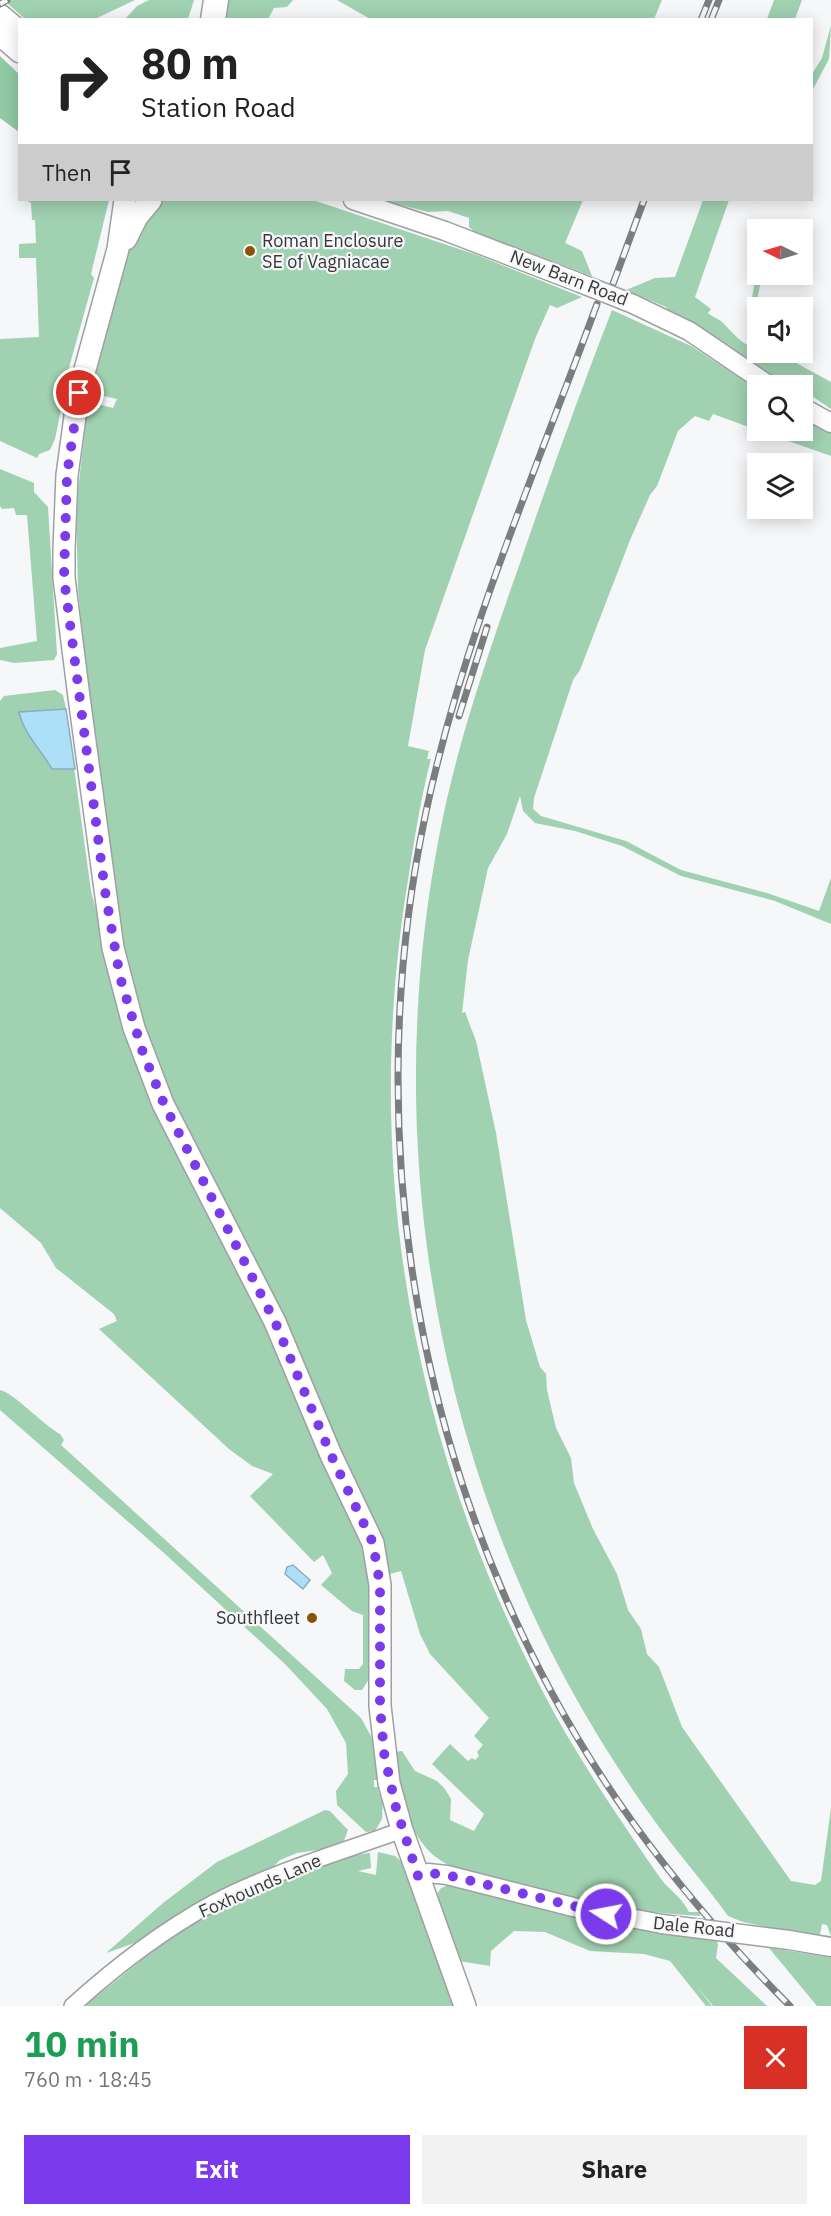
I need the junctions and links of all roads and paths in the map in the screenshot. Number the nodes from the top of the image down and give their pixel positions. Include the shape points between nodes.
1 (0, 15) edge
2 (18, 30) edge
3 (0, 35) edge
4 (18, 50) edge
5 (125, 201) edge
6 (150, 201) edge
7 (356, 201) edge
8 (118, 249) junction
9 (754, 375) edge
10 (813, 413) edge
11 (831, 423) edge
12 (402, 1830) junction
13 (418, 1876) junction
14 (831, 1947) edge
15 (72, 2006) edge
16 (465, 2006) edge

1 - 2 main road
3 - 4 main road
5 - 8 main road
6 - 8 main road
7 - 9 street, New Barn Road, bridge via 633,304 689,331
8 - 12 main road via 78,395 67,475 64,549 64,578 114,948 134,1028 164,1104 275,1322 371,1539 377,1559 384,1753
10 - 11 street
12 - 13 main road
12 - 15 street, Foxhounds Lane via 302,1865 214,1903 141,1948
13 - 14 street, Dale Road, bridge via 447,1875 573,1907 662,1924
13 - 16 main road

